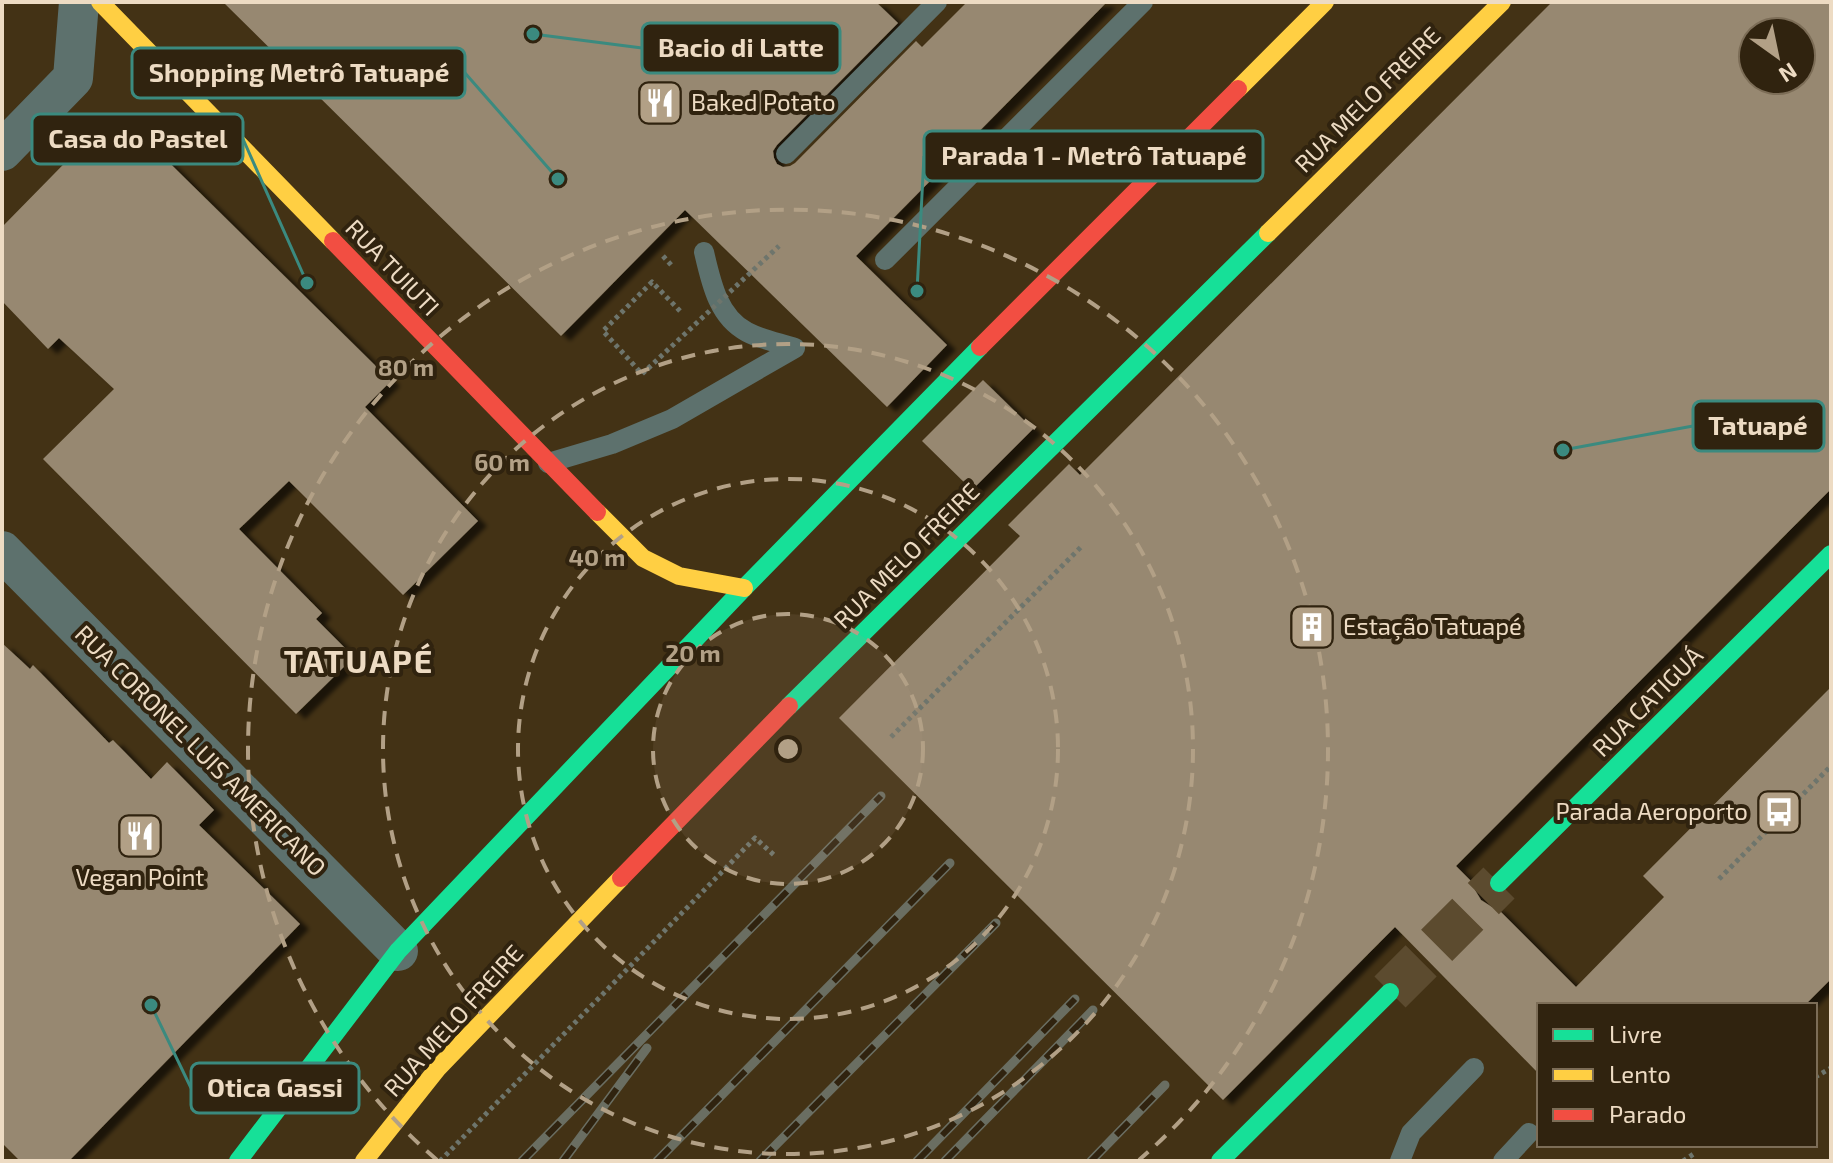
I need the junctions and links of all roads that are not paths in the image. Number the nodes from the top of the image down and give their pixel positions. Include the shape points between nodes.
1 (79, 2) edge
2 (100, 2) edge
3 (937, 2) edge
4 (1143, 2) edge
5 (1325, 2) edge
6 (1502, 2) edge
7 (2, 151) edge
8 (786, 154) dead end
9 (704, 252) dead end
10 (885, 260) dead end
11 (548, 463) junction
12 (2, 551) edge
13 (1831, 554) edge
14 (744, 588) junction
15 (1499, 883) tunnel mouth
16 (398, 951) junction
17 (1390, 992) tunnel mouth
18 (1474, 1068) dead end
19 (1529, 1133) dead end
20 (238, 1161) edge
21 (364, 1161) edge
22 (1220, 1161) edge
23 (1400, 1161) edge
24 (1503, 1161) edge

1 - 7 street via 73,78
2 - 11 main road, RUA TUIUTI
3 - 8 lane
4 - 10 lane
5 - 14 main road
6 - 21 main road, RUA MELO FREIRE via 694,802 438,1068
9 - 11 lane via 711,285 728,318 746,332 795,348 672,419
11 - 14 main road, RUA TUIUTI via 643,558 679,576
12 - 16 street, RUA CORONEL LUIS AMERICANO
13 - 15 main road, RUA CATIGUÁ
14 - 16 main road
16 - 20 main road
17 - 22 main road
18 - 23 lane via 1411,1133
19 - 24 lane

